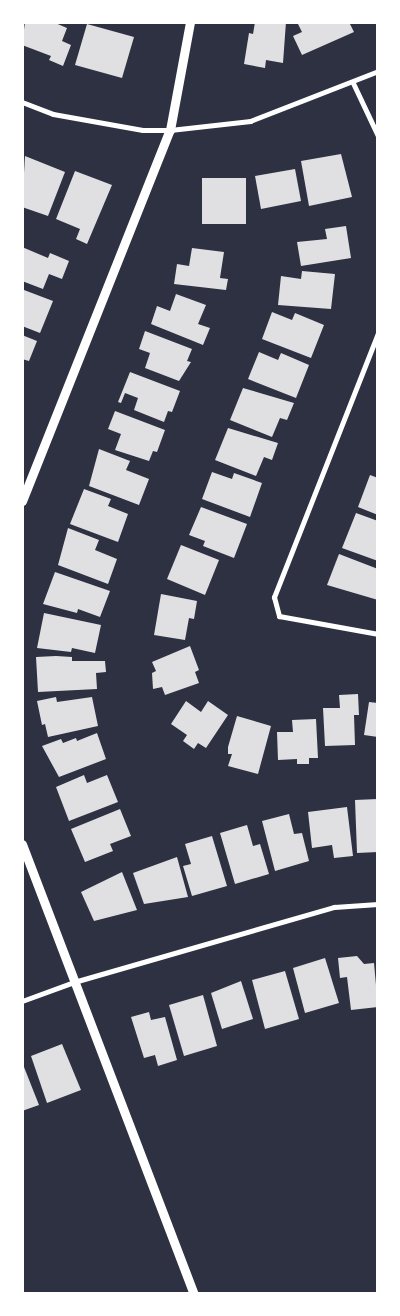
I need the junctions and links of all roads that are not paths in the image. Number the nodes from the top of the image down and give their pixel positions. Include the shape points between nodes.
1 (190, 22) edge
2 (378, 71) edge
3 (353, 83) junction
4 (22, 102) edge
5 (170, 130) junction
6 (378, 136) edge
7 (378, 333) edge
8 (22, 500) edge
9 (378, 634) edge
10 (22, 844) edge
11 (378, 904) edge
12 (74, 982) junction
13 (22, 1001) edge
14 (194, 1294) edge

1 - 5 street
2 - 3 street
3 - 5 street via 250,120
3 - 6 street
4 - 5 street via 53,114 143,130
5 - 8 street
7 - 9 street via 274,597 280,616
10 - 12 street
11 - 12 street via 334,908
12 - 13 street
12 - 14 street

